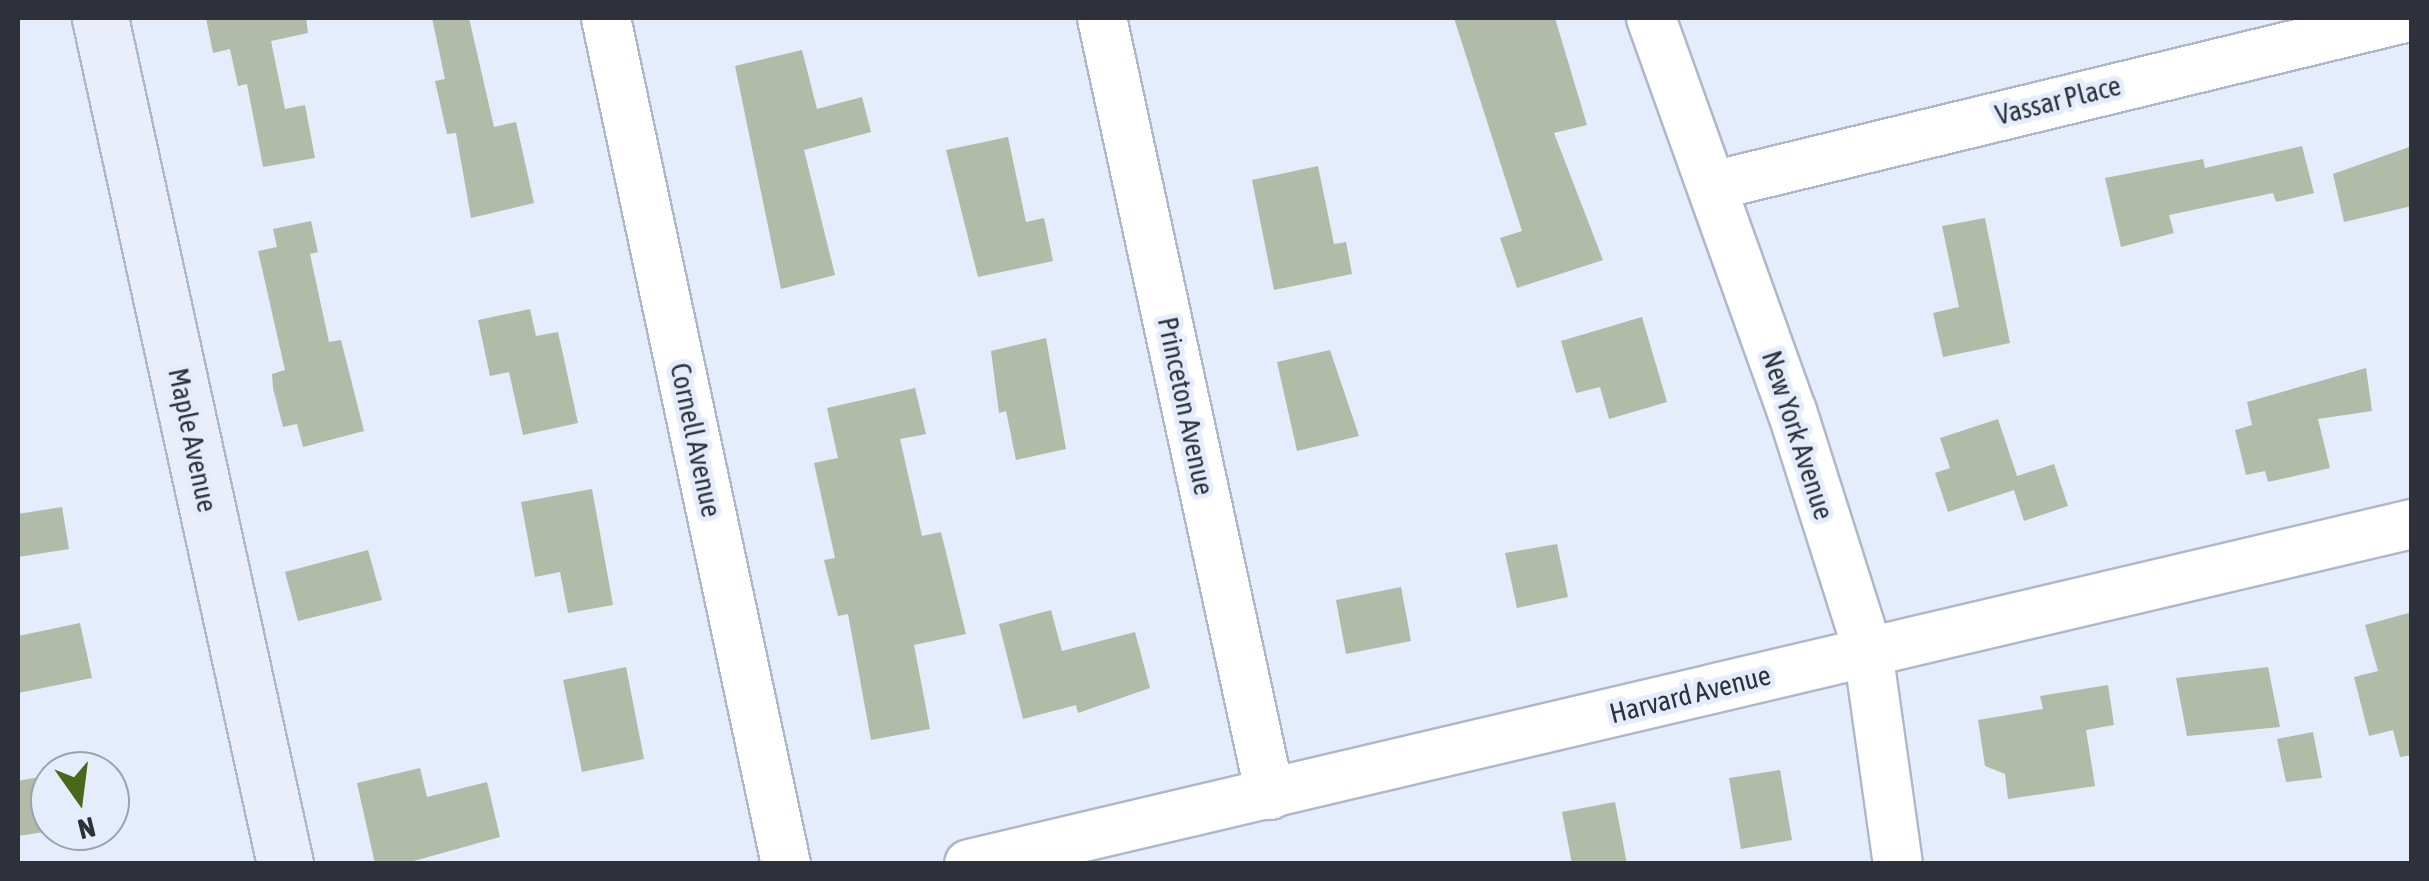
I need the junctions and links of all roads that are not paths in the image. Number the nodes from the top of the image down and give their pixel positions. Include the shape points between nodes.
1 (100, 18) edge
2 (606, 18) edge
3 (1102, 18) edge
4 (1651, 18) edge
5 (2405, 18) edge
6 (1712, 186) junction
7 (2412, 524) edge
8 (1868, 651) junction
9 (1270, 795) junction
10 (285, 864) edge
11 (786, 864) edge
12 (969, 864) edge
13 (1898, 864) edge

1 - 10 main road, Maple Avenue
2 - 11 street, Cornell Avenue
3 - 9 street, Princeton Avenue
4 - 6 street, New York Avenue
5 - 6 street, Vassar Place
6 - 8 street, New York Avenue
7 - 8 street, Harvard Avenue
8 - 9 street, Harvard Avenue
8 - 13 street, New York Avenue
9 - 12 street, Harvard Avenue

